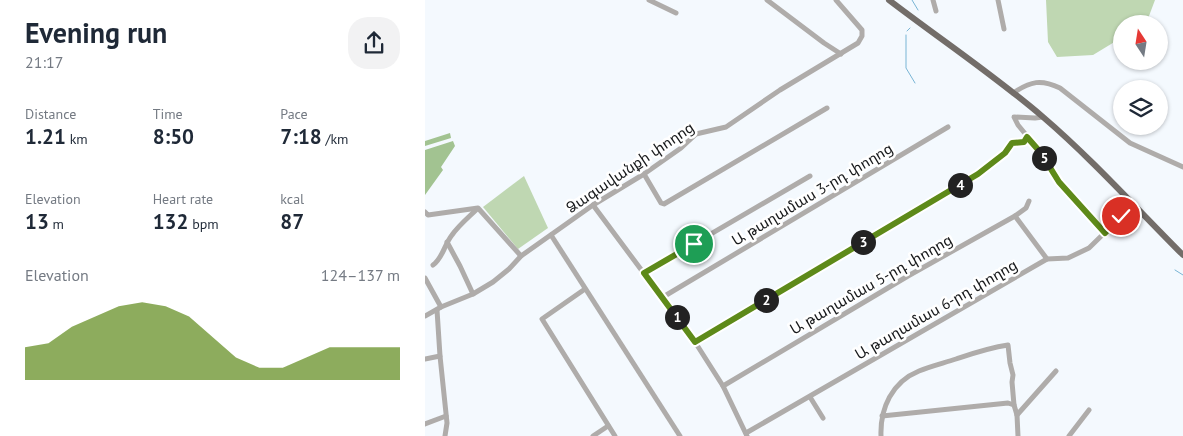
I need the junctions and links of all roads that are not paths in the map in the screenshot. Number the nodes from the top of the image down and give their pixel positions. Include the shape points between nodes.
1 (649, 0) edge
2 (767, 0) edge
3 (836, 0) edge
4 (889, 0) edge
5 (933, 0) edge
6 (998, 0) edge
7 (937, 11) dead end
8 (676, 12) dead end
9 (1004, 29) dead end
10 (841, 54) junction
11 (1013, 93) junction
12 (827, 108) dead end
13 (1043, 117) junction
14 (948, 127) dead end
15 (1027, 137) junction
16 (1183, 167) edge
17 (645, 174) junction
18 (810, 176) dead end
19 (1029, 201) dead end
20 (593, 205) junction
21 (1133, 205) junction
22 (478, 208) junction
23 (425, 212) edge
24 (1015, 216) junction
25 (1105, 233) junction
26 (551, 235) junction
27 (447, 242) junction
28 (1183, 255) edge
29 (521, 256) junction
30 (1047, 259) junction
31 (433, 265) dead end
32 (644, 273) junction
33 (425, 278) edge
34 (585, 289) junction
35 (473, 294) junction
36 (663, 297) junction
37 (439, 308) junction
38 (425, 316) edge
39 (695, 342) junction
40 (440, 356) junction
41 (425, 358) edge
42 (1056, 371) dead end
43 (723, 386) junction
44 (810, 397) junction
45 (1013, 404) junction
46 (1089, 410) dead end
47 (1017, 415) junction
48 (446, 416) junction
49 (882, 416) junction
50 (823, 418) dead end
51 (425, 424) edge
52 (608, 426) junction
53 (747, 434) edge
54 (445, 436) edge
55 (593, 436) edge
56 (615, 436) edge
57 (680, 436) edge
58 (881, 436) edge
59 (1018, 436) edge
60 (1069, 436) edge

1 - 8 street
2 - 10 street
3 - 10 street, Ձագավանքի փողոց via 862,30 858,43
4 - 11 main road
5 - 7 street
6 - 9 street
10 - 17 street, Ձագավանքի փողոց via 726,127 696,134
11 - 13 main road
11 - 16 street via 1037,82 1060,88 1130,143
12 - 17 street via 664,204
13 - 15 street via 1014,117
13 - 21 main road
14 - 36 street, Ա թաղամաս 3-րդ փողոց
15 - 25 street via 1059,182
15 - 39 street via 1024,142 1012,143 1005,153 978,174
17 - 20 street, Ձագավանքի փողոց
18 - 32 street
19 - 24 street, Ա թաղամաս 5-րդ փողոց via 1026,208
20 - 26 street, Ձագավանքի փողոց
20 - 32 street
21 - 25 street, Ա թաղամաս 6-րդ փողոց
21 - 28 main road
22 - 23 street via 443,214 428,215
22 - 27 street
22 - 29 street
24 - 30 street
24 - 43 street, Ա թաղամաս 5-րդ փողոց
25 - 30 street, Ա թաղամաս 6-րդ փողոց via 1089,248 1068,258
26 - 29 street, Ձագավանքի փողոց
26 - 34 street
27 - 31 street via 439,261
27 - 35 street
29 - 35 street, Ձագավանքի փողոց via 509,269
30 - 44 street, Ա թաղամաս 6-րդ փողոց
32 - 36 street
33 - 37 street
34 - 52 street via 543,319
34 - 57 street
35 - 37 street, Ձագավանքի փողոց
36 - 39 street
37 - 38 street, Ձագավանքի փողոց
37 - 40 street
39 - 43 street
40 - 41 street
40 - 48 street
42 - 47 street
43 - 53 street
44 - 50 street
44 - 53 street, Ա թաղամաս 6-րդ փողոց
45 - 47 street
45 - 49 street
45 - 49 street via 1008,345 918,371 898,384 886,401
46 - 60 street
47 - 59 street
48 - 51 street
48 - 54 street
49 - 58 street
52 - 55 street
52 - 56 street

